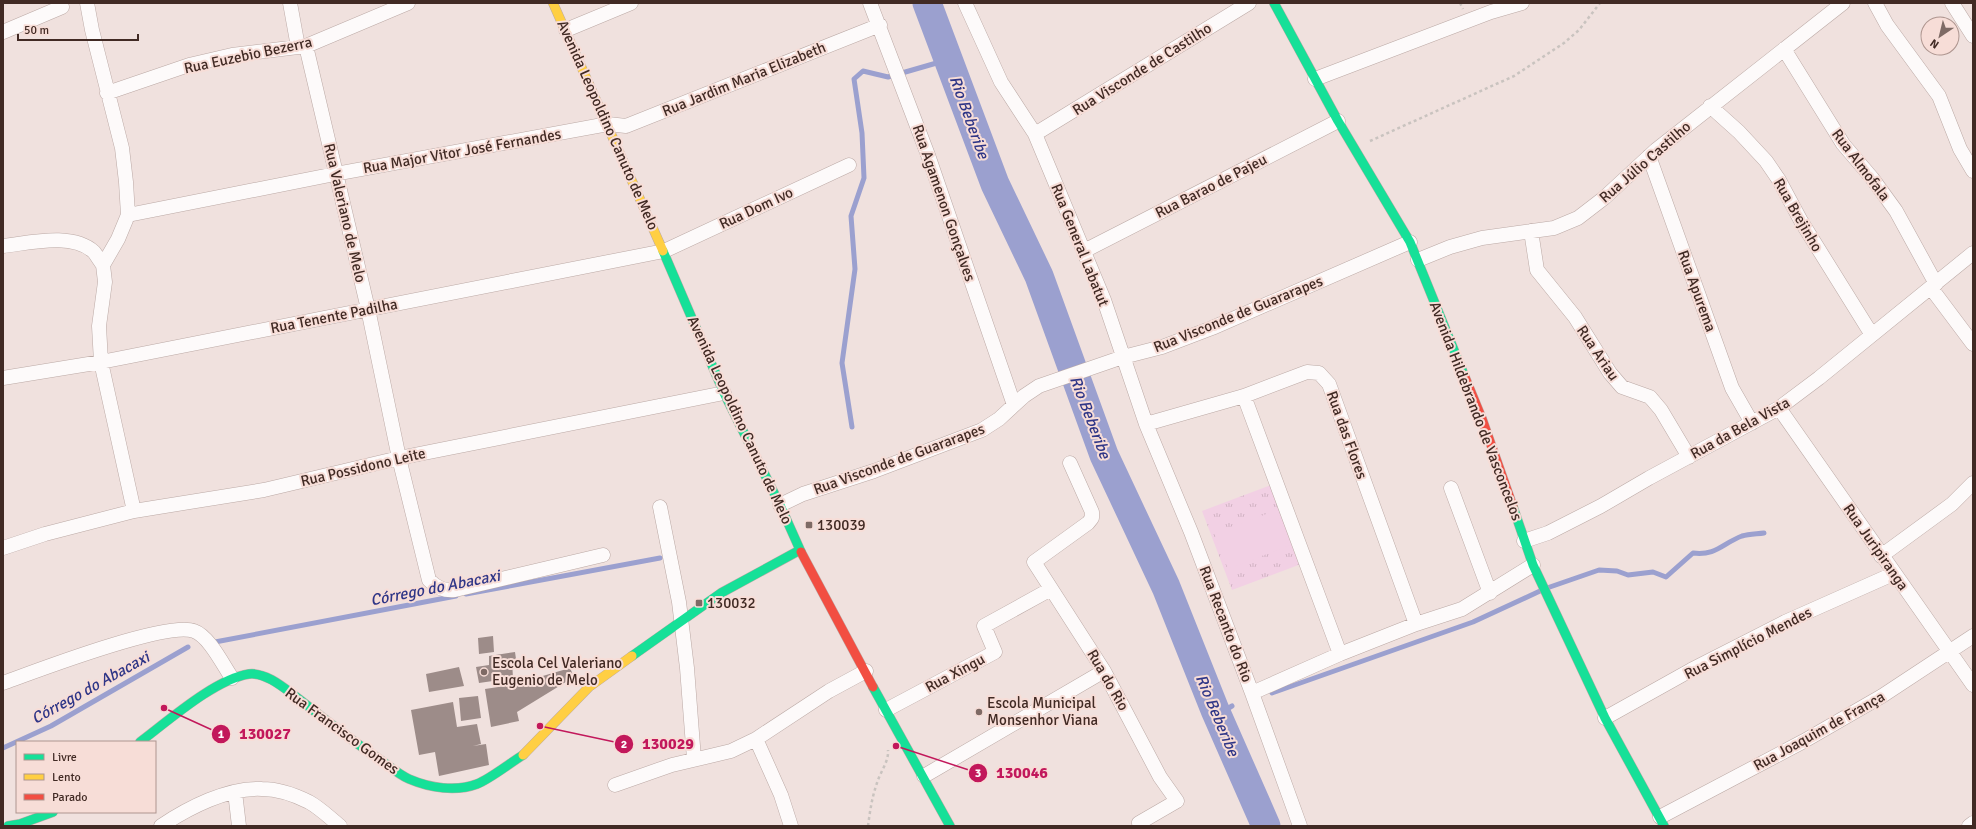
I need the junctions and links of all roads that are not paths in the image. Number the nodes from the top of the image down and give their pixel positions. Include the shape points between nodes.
1 (87, 3) edge
2 (290, 3) edge
3 (408, 3) edge
4 (553, 3) edge
5 (631, 3) edge
6 (870, 3) edge
7 (965, 3) edge
8 (1249, 3) edge
9 (1274, 3) edge
10 (1522, 3) edge
11 (1843, 3) edge
12 (1875, 3) edge
13 (1952, 3) edge
14 (62, 7) dead end
15 (880, 25) junction
16 (566, 30) junction
17 (3, 32) edge
18 (1973, 36) edge
19 (302, 46) junction
20 (1784, 49) junction
21 (1315, 79) junction
22 (107, 93) junction
23 (1710, 106) junction
24 (1338, 121) junction
25 (608, 124) junction
26 (1035, 134) junction
27 (1649, 156) junction
28 (849, 164) dead end
29 (1973, 171) edge
30 (335, 174) junction
31 (128, 215) junction
32 (1531, 231) junction
33 (1410, 242) junction
34 (3, 246) edge
35 (664, 251) junction
36 (1084, 251) junction
37 (1973, 253) edge
38 (1418, 260) junction
39 (103, 264) junction
40 (1934, 286) junction
41 (368, 309) junction
42 (1872, 335) junction
43 (1973, 344) edge
44 (1123, 356) junction
45 (101, 362) junction
46 (3, 378) edge
47 (724, 393) junction
48 (1244, 396) junction
49 (1014, 405) junction
50 (1779, 408) junction
51 (1752, 423) junction
52 (1146, 424) junction
53 (1689, 457) junction
54 (399, 458) junction
55 (1070, 463) dead end
56 (1973, 483) edge
57 (1451, 488) dead end
58 (780, 505) junction
59 (660, 507) dead end
60 (134, 511) junction
61 (1524, 541) junction
62 (3, 548) edge
63 (800, 550) junction
64 (603, 556) dead end
65 (1881, 556) junction
66 (1533, 565) junction
67 (1893, 574) junction
68 (1051, 588) junction
69 (1490, 593) junction
70 (681, 622) junction
71 (1416, 624) junction
72 (1973, 636) edge
73 (1948, 652) junction
74 (1340, 654) junction
75 (866, 671) junction
76 (1104, 671) junction
77 (232, 678) junction
78 (3, 683) edge
79 (1973, 685) edge
80 (1252, 693) junction
81 (886, 710) junction
82 (1605, 718) junction
83 (756, 739) junction
84 (141, 741) edge
85 (694, 759) junction
86 (924, 776) junction
87 (615, 785) dead end
88 (235, 792) junction
89 (50, 813) edge
90 (1662, 822) edge
91 (1973, 823) edge
92 (8, 826) edge
93 (161, 826) edge
94 (238, 826) edge
95 (340, 826) edge
96 (791, 826) edge
97 (950, 826) edge
98 (1140, 826) edge
99 (1300, 826) edge
100 (1969, 826) edge

1 - 22 street
2 - 19 street, Rua Valeriano de Melo
3 - 19 street, Rua Euzebio Bezerra
4 - 16 street, Avenida Leopoldino Canuto de Melo
5 - 16 street
6 - 15 street, Rua Agamenon Gonçalves
7 - 26 street, Rua General Labatut via 1001,82
8 - 26 street, Rua Visconde de Castilho
9 - 21 street, Avenida Hildebrando de Vasconcelos
10 - 21 street via 1491,12
11 - 20 street, Rua Júlio Castilho
12 - 29 street via 1887,25 1939,96 1960,149
13 - 18 street
14 - 17 street
15 - 25 street, Rua Jardim Maria Elizabeth via 626,126
15 - 49 street, Rua Agamenon Gonçalves via 928,155
16 - 25 street, Avenida Leopoldino Canuto de Melo
19 - 22 street, Rua Euzebio Bezerra via 232,55 189,65
19 - 30 street, Rua Valeriano de Melo
20 - 23 street, Rua Júlio Castilho
20 - 40 street, Rua Almofala via 1843,144 1896,211
21 - 24 street, Avenida Hildebrando de Vasconcelos
22 - 31 street via 122,148
23 - 27 street, Rua Júlio Castilho
23 - 42 street, Rua Brejinho via 1766,161
24 - 33 street, Avenida Hildebrando de Vasconcelos
24 - 36 street, Rua Barao de Pajeu
25 - 30 street, Rua Major Vitor José Fernandes
25 - 35 street, Avenida Leopoldino Canuto de Melo
26 - 36 street, Rua General Labatut
27 - 32 street, Rua Júlio Castilho via 1604,198 1578,218 1554,228
27 - 51 street, Rua Apurema via 1732,388
28 - 35 street, Rua Dom Ivo
30 - 31 street, Rua Major Vitor José Fernandes
30 - 41 street, Rua Valeriano de Melo
31 - 39 street
32 - 38 street, Rua Júlio Castilho via 1482,238
32 - 53 street, Rua Ariau via 1537,270 1546,284 1575,317 1610,373 1622,387 1650,397 1661,410
33 - 38 street, Avenida Hildebrando de Vasconcelos
33 - 44 street, Rua Visconde de Guararapes via 1212,328 1150,351
34 - 39 street via 49,241 78,243 93,252
35 - 41 street, Rua Tenente Padilha
35 - 47 street, Avenida Leopoldino Canuto de Melo
36 - 44 street, Rua General Labatut
37 - 40 street, Rua da Bela Vista
38 - 61 street, Avenida Hildebrando de Vasconcelos via 1482,419
39 - 45 street via 105,282 99,326
40 - 42 street, Rua da Bela Vista
40 - 43 street, Rua Almofala
41 - 45 street, Rua Tenente Padilha
41 - 54 street, Rua Valeriano de Melo
42 - 50 street, Rua da Bela Vista
44 - 49 street, Rua Visconde de Guararapes via 1040,386
44 - 52 street, Rua Recanto do Rio
45 - 46 street, Rua Tenente Padilha
45 - 60 street
47 - 54 street, Rua Possidono Leite
47 - 58 street, Avenida Leopoldino Canuto de Melo
48 - 52 street, Rua das Flores
48 - 71 street, Rua das Flores via 1307,372 1325,378
48 - 74 street
49 - 58 street, Rua Visconde de Guararapes via 1000,419 976,432 874,471 803,494
50 - 51 street, Rua da Bela Vista
50 - 65 street, Rua Juripiranga
51 - 53 street, Rua da Bela Vista
52 - 80 street, Rua Recanto do Rio via 1191,532
53 - 61 street, Rua da Bela Vista via 1548,533
54 - 60 street, Rua Possidono Leite via 264,490
54 - 64 street, Rua Valeriano de Melo via 429,580 436,587 446,591 455,590
55 - 68 street, Rua do Rio via 1092,512 1092,518 1034,562
56 - 65 street via 1952,504
57 - 69 street
58 - 63 street, Avenida Leopoldino Canuto de Melo
59 - 70 street
60 - 62 street, Rua Possidono Leite via 45,534
61 - 66 street, Avenida Hildebrando de Vasconcelos
63 - 70 street, Rua Francisco Gomes via 721,593
63 - 75 street, Avenida Leopoldino Canuto de Melo
65 - 67 street, Rua Juripiranga
66 - 69 street, Rua Recanto do Rio
66 - 82 street, Avenida Hildebrando de Vasconcelos
67 - 73 street, Rua Juripiranga
67 - 82 street, Rua Simplício Mendes via 1785,622
68 - 76 street, Rua do Rio
68 - 81 street, Rua Xingu via 984,626 995,652
69 - 71 street, Rua Recanto do Rio via 1462,609
70 - 77 street, Rua Francisco Gomes via 589,687 524,754 478,784 460,788 426,785 408,779 264,676 251,674
70 - 85 street
71 - 74 street, Rua Recanto do Rio
72 - 73 street, Rua Joaquim de França
73 - 79 street, Rua Juripiranga
73 - 90 street, Rua Joaquim de França via 1882,696
74 - 80 street, Rua Recanto do Rio
75 - 81 street, Avenida Leopoldino Canuto de Melo
75 - 83 street via 829,690
76 - 86 street
76 - 98 street, Rua do Rio via 1160,777 1177,801 1139,823
77 - 78 street via 205,639 194,631 184,629 105,647
77 - 84 street, Rua Francisco Gomes via 192,703
80 - 99 street
81 - 86 street, Avenida Leopoldino Canuto de Melo
82 - 90 street, Avenida Hildebrando de Vasconcelos
83 - 85 street via 731,751
83 - 96 street
85 - 87 street
86 - 97 street, Avenida Leopoldino Canuto de Melo
88 - 93 street via 199,804
88 - 94 street
88 - 95 street via 261,789 283,793 310,803
89 - 92 street
91 - 100 street

